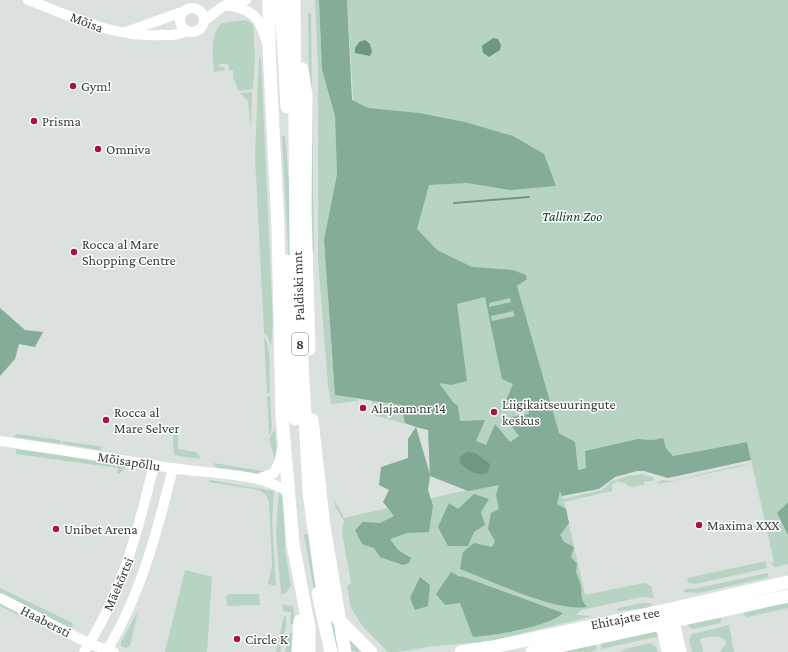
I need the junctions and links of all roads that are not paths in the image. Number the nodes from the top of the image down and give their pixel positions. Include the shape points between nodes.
1 (28, 0) edge
2 (246, 0) edge
3 (269, 0) edge
4 (281, 0) edge
5 (294, 0) edge
6 (226, 5) junction
7 (190, 6) edge
8 (295, 17) junction
9 (204, 21) junction
10 (187, 31) junction
11 (125, 32) junction
12 (269, 48) junction
13 (295, 194) junction
14 (278, 228) junction
15 (284, 439) junction
16 (0, 441) edge
17 (154, 465) junction
18 (174, 468) junction
19 (258, 479) junction
20 (289, 494) junction
21 (291, 522) junction
22 (788, 582) edge
23 (788, 596) edge
24 (0, 598) edge
25 (666, 616) junction
26 (90, 644) junction
27 (109, 651) edge
28 (84, 652) edge
29 (298, 652) edge
30 (309, 652) edge
31 (320, 652) edge
32 (331, 652) edge
33 (345, 652) edge
34 (371, 652) edge
35 (461, 652) edge
36 (532, 652) edge
37 (668, 652) edge
38 (680, 652) edge

1 - 11 street, Mõisa via 96,27
2 - 6 street
3 - 12 main road, Paldiski mnt / 8
4 - 13 main road via 288,133
5 - 8 main road, Paldiski mnt / 8
6 - 9 street
6 - 12 street via 255,16 260,21
7 - 9 street via 202,13
7 - 10 street via 180,17 180,24
7 - 11 street, Mõisa
8 - 13 main road, Paldiski mnt / 8
8 - 33 main road, Paldiski mnt / 8 via 306,95 305,210 315,455
9 - 10 street via 198,30
10 - 11 street, Mõisa via 146,36
12 - 14 main road, Paldiski mnt / 8
13 - 34 main road, Paldiski mnt / 8 via 306,461 321,580 334,615
14 - 15 main road, Paldiski mnt / 8
14 - 32 main road, Paldiski mnt / 8 via 286,260 298,460 307,532
15 - 19 street via 274,473
15 - 20 main road, Paldiski mnt / 8
16 - 17 street, Mõisapõllu
17 - 18 street, Mõisapõllu
17 - 26 street, Mäekõrtsi via 124,571
18 - 19 street, Mõisapõllu
18 - 27 street, Mäekõrtsi via 148,562 135,597
19 - 20 street, Mõisapõllu via 276,484
20 - 21 main road, Paldiski mnt / 8
21 - 29 main road via 289,548 301,624
21 - 30 main road, Paldiski mnt / 8 via 309,628
21 - 31 main road via 299,547
22 - 25 main road, Ehitajate tee
23 - 25 main road, Ehitajate tee
24 - 26 street, Haabersti
25 - 35 main road, Ehitajate tee
25 - 36 main road, Ehitajate tee
25 - 37 main road
25 - 38 main road
26 - 27 street, Haabersti
26 - 28 street, Mäekõrtsi

